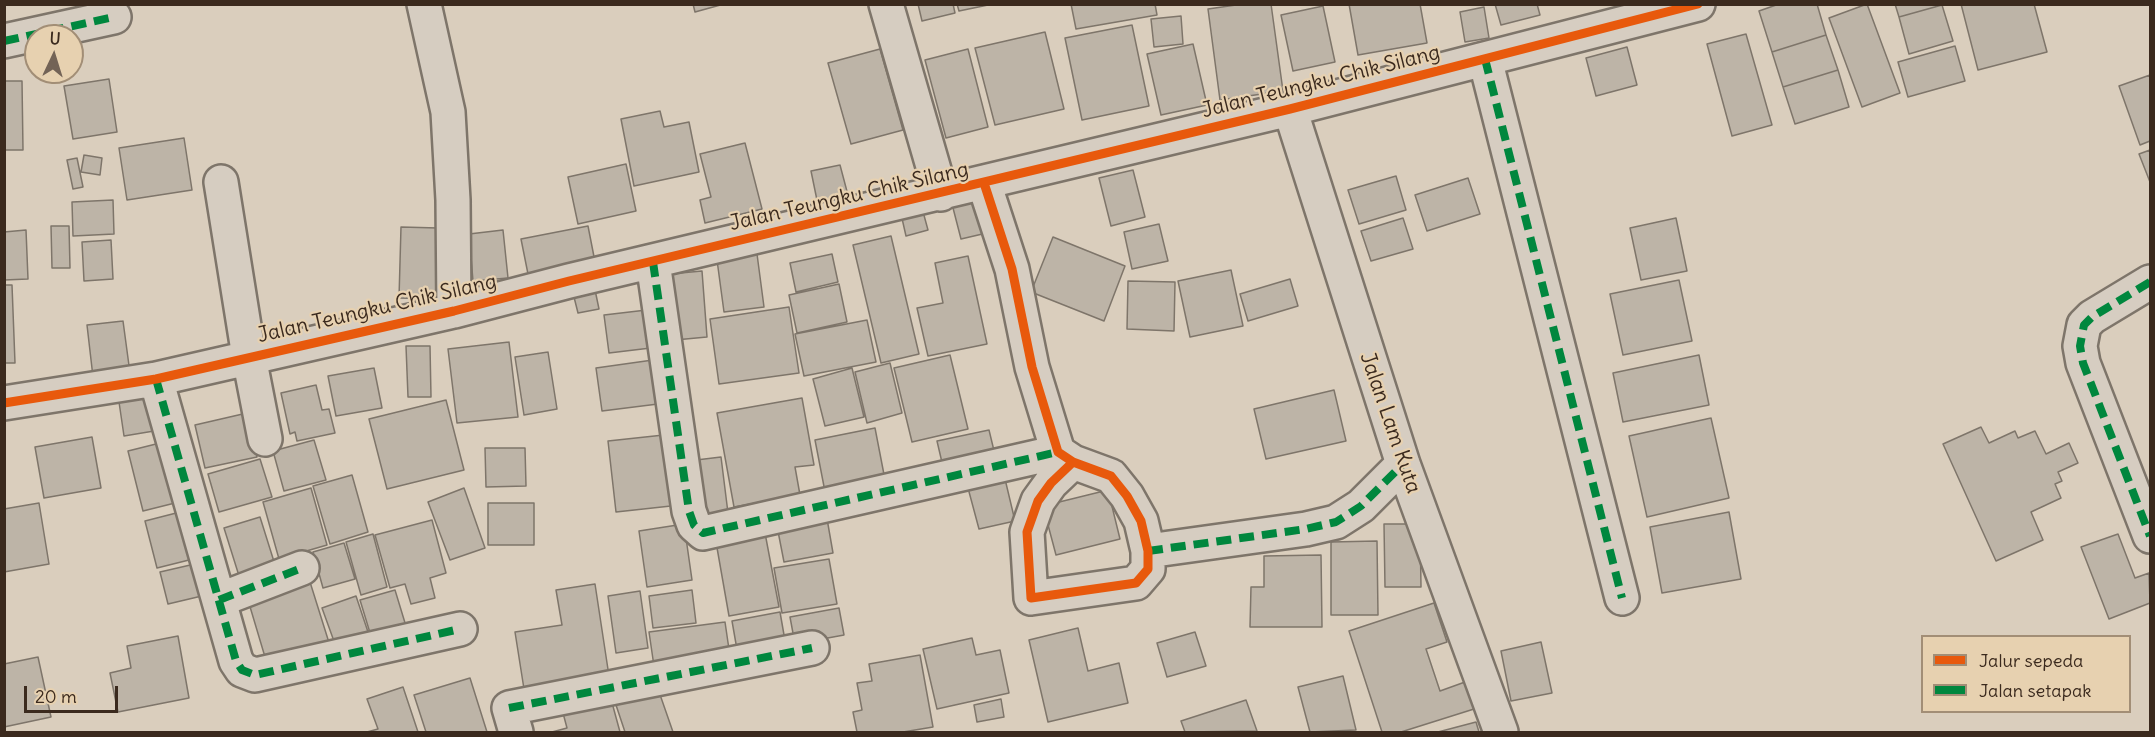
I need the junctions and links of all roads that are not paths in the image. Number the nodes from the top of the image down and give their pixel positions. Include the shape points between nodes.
1 (424, 4) edge
2 (886, 4) edge
3 (1698, 4) edge
4 (114, 17) dead end
5 (4, 41) edge
6 (1485, 59) junction
7 (1290, 109) junction
8 (221, 182) dead end
9 (984, 183) junction
10 (941, 194) junction
11 (653, 262) junction
12 (2151, 282) edge
13 (454, 311) junction
14 (249, 357) junction
15 (156, 379) junction
16 (4, 403) edge
17 (265, 439) dead end
18 (1065, 457) junction
19 (1403, 464) junction
20 (2151, 536) edge
21 (1148, 551) junction
22 (302, 568) dead end
23 (1622, 598) dead end
24 (219, 600) junction
25 (460, 629) dead end
26 (812, 648) dead end
27 (516, 732) edge
28 (1501, 732) edge

1 - 13 street via 448,112
2 - 10 street
3 - 6 street, Jalan Teungku Chik Silang
4 - 5 street
6 - 7 street, Jalan Teungku Chik Silang
6 - 23 street
7 - 9 street, Jalan Teungku Chik Silang
7 - 19 street, Jalan Lam Kuta
8 - 14 street
9 - 10 street, Jalan Teungku Chik Silang
9 - 18 street via 1012,269 1032,368
10 - 11 street, Jalan Teungku Chik Silang
11 - 13 street, Jalan Teungku Chik Silang
11 - 18 street via 690,511 694,525 703,533
12 - 20 street via 2092,316 2084,326 2080,346 2083,363
13 - 14 street, Jalan Teungku Chik Silang
14 - 15 street, Jalan Teungku Chik Silang
14 - 17 street
15 - 16 street, Jalan Teungku Chik Silang
15 - 24 street
18 - 21 street via 1111,476 1141,521
18 - 21 street via 1038,501 1027,532 1030,598 1136,583 1148,569
19 - 21 street via 1361,506 1336,522
19 - 28 street, Jalan Lam Kuta
22 - 24 street
24 - 25 street via 236,661 242,670 255,675
26 - 27 street via 509,708

